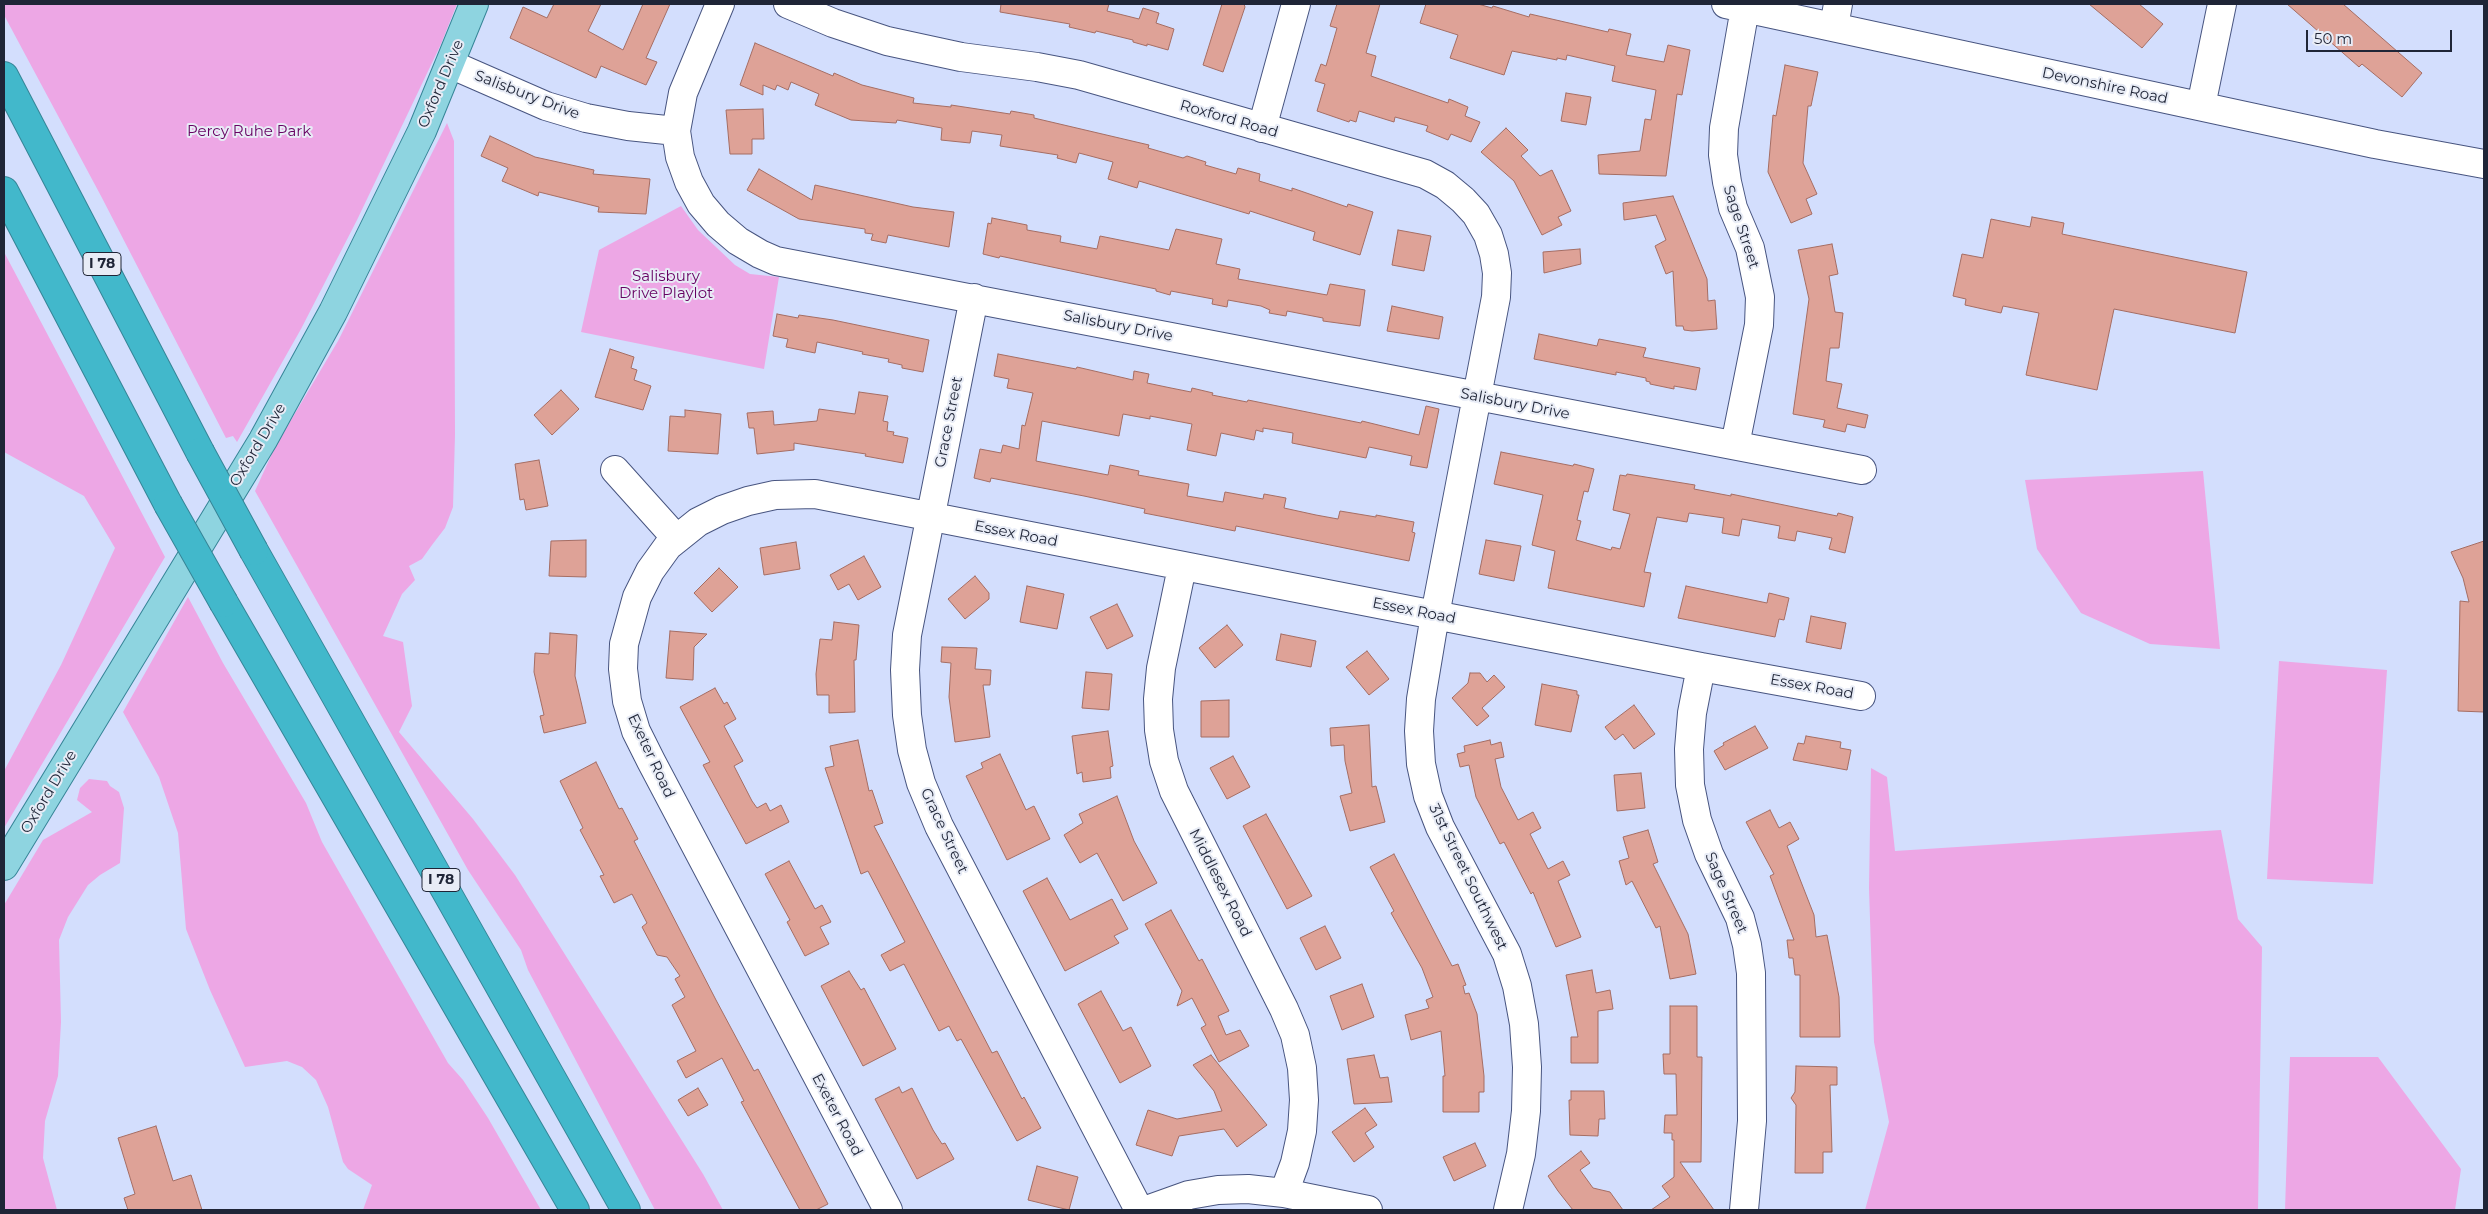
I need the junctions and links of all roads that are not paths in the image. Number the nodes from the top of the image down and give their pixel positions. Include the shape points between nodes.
1 (474, 4) edge
2 (720, 4) edge
3 (788, 4) edge
4 (1296, 4) edge
5 (2222, 4) edge
6 (1736, 6) edge
7 (1836, 16) edge
8 (450, 64) junction
9 (4, 76) edge
10 (2201, 106) junction
11 (1262, 128) junction
12 (676, 132) junction
13 (2484, 164) edge
14 (4, 192) edge
15 (974, 298) junction
16 (1479, 397) junction
17 (1735, 445) junction
18 (615, 470) dead end
19 (1862, 470) dead end
20 (930, 516) junction
21 (968, 524) joint
22 (676, 538) junction
23 (1182, 567) junction
24 (1435, 615) junction
25 (1701, 667) junction
26 (1861, 696) dead end
27 (4, 866) edge
28 (1284, 1193) junction
29 (575, 1210) edge
30 (626, 1210) edge
31 (888, 1210) edge
32 (1139, 1210) edge
33 (1147, 1210) edge
34 (1368, 1210) edge
35 (1508, 1210) edge
36 (1744, 1210) edge

1 - 8 main road, Oxford Drive
2 - 12 street via 683,94
3 - 11 street, Roxford Road via 887,41 951,56 1079,75
4 - 11 street
5 - 10 street
6 - 7 street, Devonshire Road
6 - 17 street, Sage Street via 1723,155 1726,182 1750,248 1760,297 1758,325
7 - 10 street, Devonshire Road
8 - 12 street, Salisbury Drive via 546,106 586,118
8 - 27 main road, Oxford Drive via 379,222 263,440
9 - 30 highway, I 78, bridge via 254,551
10 - 13 street, Devonshire Road
11 - 16 street, Roxford Road via 1425,174 1445,185 1476,214 1488,235 1497,273
12 - 15 street, Salisbury Drive via 688,182 701,204 738,241 760,254 776,261
14 - 29 highway, bridge via 168,504
15 - 16 street, Salisbury Drive
15 - 20 street, Grace Street
16 - 17 street, Salisbury Drive
16 - 24 street, 31st Street Southwest
17 - 19 street, Salisbury Drive
18 - 22 street
20 - 21 street, Exeter Road
20 - 22 street, Exeter Road via 815,494 775,495 748,500 722,510
20 - 32 street, Grace Street via 907,635 905,670 907,716 922,783 939,826
21 - 23 street, Essex Road
22 - 31 street, Exeter Road via 650,570 637,597 624,644 627,700 636,730
23 - 24 street, Essex Road
23 - 28 street, Middlesex Road via 1161,668 1158,699 1164,761 1174,791 1295,1035 1302,1068 1302,1131
24 - 25 street, Essex Road
24 - 35 street, 31st Street Southwest via 1421,699 1421,764 1428,796 1440,827 1506,954 1517,986 1524,1024 1526,1111 1521,1154
25 - 26 street, Essex Road
25 - 36 street, Sage Street via 1692,713 1690,785 1697,820 1709,854 1740,918 1751,972 1752,1120
28 - 33 street via 1218,1190 1189,1195
28 - 34 street

